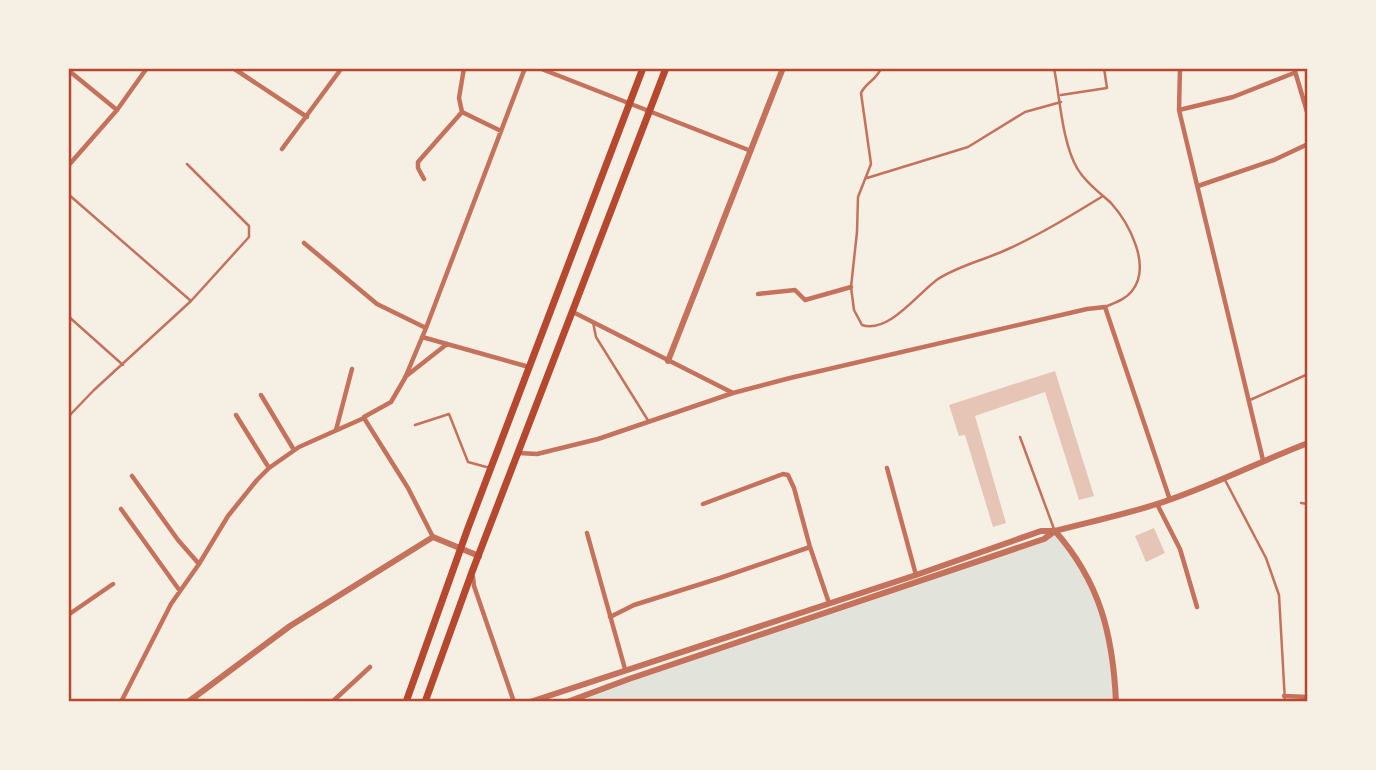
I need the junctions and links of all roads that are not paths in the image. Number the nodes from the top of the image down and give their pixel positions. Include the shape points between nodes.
1 (147, 68) edge
2 (233, 68) edge
3 (464, 68) edge
4 (525, 68) edge
5 (539, 68) edge
6 (643, 68) edge
7 (666, 68) edge
8 (783, 68) edge
9 (881, 68) edge
10 (1054, 68) edge
11 (1104, 68) edge
12 (1180, 68) edge
13 (341, 69) edge
14 (68, 70) edge
15 (1294, 71) edge
16 (1060, 96) junction
17 (1061, 102) junction
18 (629, 104) junction
19 (117, 110) junction
20 (1179, 110) junction
21 (650, 111) junction
22 (462, 112) junction
23 (1308, 115) edge
24 (307, 117) junction
25 (501, 131) junction
26 (1308, 144) edge
27 (282, 149) dead end
28 (751, 151) junction
29 (187, 164) dead end
30 (68, 166) edge
31 (424, 178) dead end
32 (866, 178) junction
33 (1198, 186) junction
34 (68, 194) edge
35 (1103, 196) junction
36 (304, 243) dead end
37 (851, 287) junction
38 (758, 294) dead end
39 (191, 301) junction
40 (1105, 307) junction
41 (572, 312) junction
42 (68, 316) edge
43 (593, 322) junction
44 (426, 328) junction
45 (422, 337) junction
46 (447, 344) junction
47 (668, 360) junction
48 (122, 365) junction
49 (529, 368) junction
50 (352, 369) dead end
51 (1308, 374) edge
52 (405, 378) junction
53 (733, 393) junction
54 (261, 395) dead end
55 (1249, 401) junction
56 (236, 415) dead end
57 (68, 417) edge
58 (364, 418) junction
59 (649, 422) junction
60 (415, 425) dead end
61 (335, 431) junction
62 (1020, 437) dead end
63 (1308, 443) edge
64 (294, 450) junction
65 (519, 453) junction
66 (1263, 460) junction
67 (270, 468) junction
68 (491, 468) junction
69 (887, 468) dead end
70 (132, 476) dead end
71 (1225, 480) junction
72 (1170, 500) junction
73 (1301, 503) dead end
74 (703, 504) dead end
75 (1157, 504) junction
76 (1308, 504) edge
77 (121, 509) dead end
78 (1055, 531) junction
79 (587, 533) dead end
80 (433, 537) junction
81 (810, 547) junction
82 (461, 548) junction
83 (479, 555) junction
84 (199, 564) junction
85 (472, 572) junction
86 (916, 575) junction
87 (113, 584) dead end
88 (180, 590) junction
89 (829, 603) junction
90 (68, 606) edge
91 (1197, 607) dead end
92 (832, 611) junction
93 (70, 613) edge
94 (610, 617) junction
95 (370, 667) dead end
96 (625, 669) junction
97 (1308, 697) edge
98 (1284, 699) edge
99 (190, 701) edge
100 (121, 702) edge
101 (332, 702) edge
102 (406, 702) edge
103 (425, 702) edge
104 (514, 702) edge
105 (530, 702) edge
106 (567, 702) edge
107 (1116, 702) edge

1 - 19 street
2 - 24 street
3 - 22 street via 459,88
4 - 25 street
5 - 18 street
6 - 18 main road
7 - 21 main road
8 - 28 street
9 - 32 lane via 861,93 871,158
10 - 16 lane
11 - 16 lane via 1107,88
12 - 20 street
13 - 24 street
14 - 19 street
15 - 20 street via 1233,97
15 - 23 street
16 - 17 lane
17 - 32 lane via 1025,112 968,147
17 - 35 lane via 1078,169
18 - 21 street
18 - 49 main road
19 - 30 street
20 - 33 street
21 - 28 street
21 - 41 main road
22 - 25 street
22 - 31 street via 418,162
24 - 27 street
25 - 44 street
26 - 33 street
28 - 47 street
29 - 39 lane via 251,231
32 - 37 lane via 858,197
33 - 55 street
34 - 39 lane
35 - 37 lane via 1010,248 945,275 881,324 862,325 854,310
35 - 40 lane via 1129,228 1140,268 1130,294
36 - 44 street via 377,304
37 - 38 street via 804,300 795,290
39 - 48 lane
40 - 53 street
40 - 72 street
41 - 43 street
41 - 65 main road
42 - 48 lane
43 - 47 street
43 - 59 lane via 599,342
44 - 45 street
45 - 46 street
45 - 52 street
46 - 49 street
46 - 52 street
47 - 53 street
48 - 57 lane
49 - 68 main road
50 - 61 street
51 - 55 lane
52 - 58 street via 391,402
53 - 59 street
54 - 64 street
55 - 66 street
56 - 67 street
58 - 61 street
58 - 80 street
59 - 65 street via 537,454
60 - 68 lane via 449,414 468,462
61 - 64 street
62 - 78 lane
63 - 66 street
64 - 67 street
65 - 83 main road
66 - 71 street
67 - 84 street via 233,509
68 - 82 main road
69 - 86 street
70 - 84 street
71 - 72 street
71 - 98 lane via 1266,558 1279,595
72 - 75 street
73 - 76 lane
74 - 81 street via 788,475
75 - 78 street
75 - 91 street via 1180,549
77 - 88 street
78 - 86 street via 1041,531
78 - 92 street via 1044,539
78 - 107 street via 1096,594 1111,646
79 - 94 street
80 - 82 street
80 - 99 street via 290,626
81 - 89 street
81 - 94 street
82 - 83 street
82 - 102 main road
83 - 85 main road
84 - 88 street
85 - 103 main road
85 - 104 street
86 - 89 street
87 - 93 street
88 - 100 street
89 - 92 street
89 - 96 street
90 - 93 street
92 - 106 street
94 - 96 street
95 - 101 street
96 - 105 street
97 - 98 street

